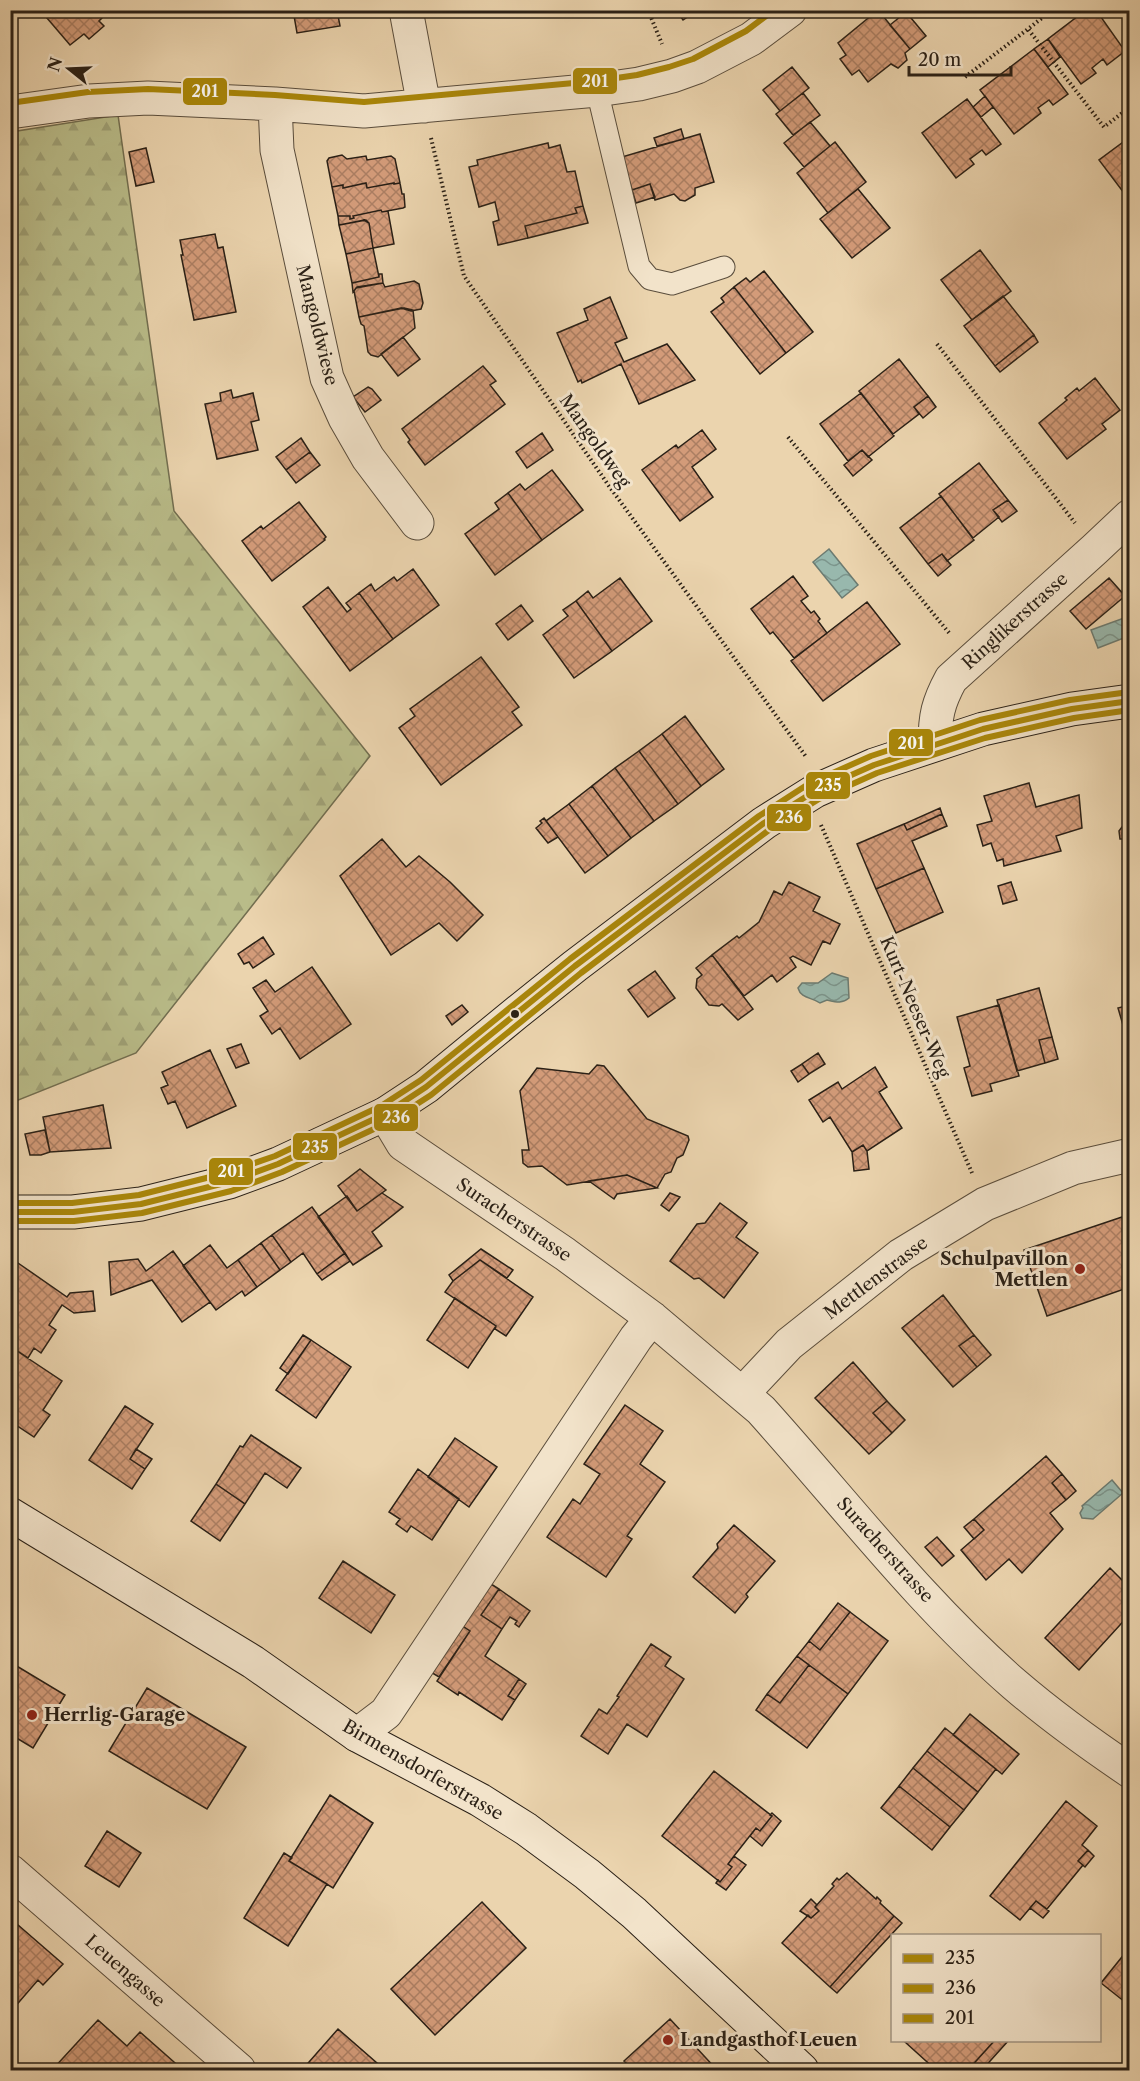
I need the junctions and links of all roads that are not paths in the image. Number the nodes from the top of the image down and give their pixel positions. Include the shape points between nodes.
1 (406, 10) edge
2 (790, 10) edge
3 (597, 90) junction
4 (275, 104) junction
5 (424, 106) junction
6 (10, 112) edge
7 (724, 267) dead end
8 (1130, 516) edge
9 (417, 523) dead end
10 (1130, 701) edge
11 (935, 744) junction
12 (385, 1114) junction
13 (1130, 1155) edge
14 (10, 1212) edge
15 (652, 1318) junction
16 (743, 1393) junction
17 (10, 1514) edge
18 (357, 1735) junction
19 (1130, 1771) edge
20 (10, 1871) edge
21 (239, 2070) edge
22 (802, 2070) edge

1 - 5 street
2 - 3 street via 751,39 697,67 639,84
3 - 5 street
3 - 7 lane via 639,266 650,279 672,284
4 - 5 street via 364,111
4 - 6 street via 148,98
4 - 9 street, Mangoldwiese via 278,150 327,378 368,458
8 - 11 street, Ringlikerstrasse via 951,679 935,718
10 - 11 street via 1025,719
11 - 12 street via 874,765 791,804 575,966 441,1076
12 - 14 street via 278,1164 184,1194 107,1209
12 - 15 street, Suracherstrasse via 404,1144
13 - 16 street, Mettlenstrasse via 1073,1168 985,1204 901,1255 789,1344
15 - 16 street, Suracherstrasse
15 - 18 street via 386,1713
16 - 19 street, Suracherstrasse via 967,1639 1014,1684
17 - 18 street, Birmensdorferstrasse via 253,1662
18 - 22 street, Birmensdorferstrasse via 480,1800 587,1874 694,1967
20 - 21 street, Leuengasse

